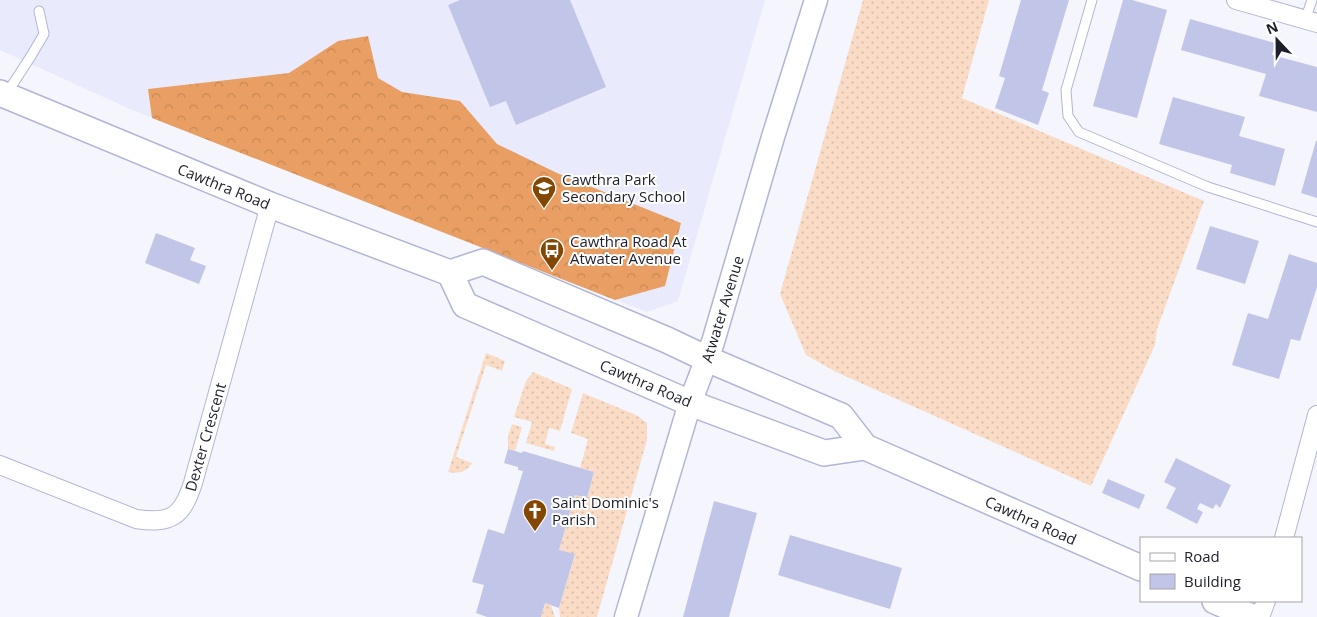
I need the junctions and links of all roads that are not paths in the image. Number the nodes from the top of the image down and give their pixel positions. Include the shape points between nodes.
1 (816, 0) edge
2 (1092, 0) edge
3 (1236, 0) edge
4 (1312, 0) edge
5 (38, 11) dead end
6 (1311, 22) edge
7 (3, 94) edge
8 (270, 205) junction
9 (1317, 222) edge
10 (450, 273) junction
11 (707, 359) junction
12 (690, 403) junction
13 (1317, 415) edge
14 (865, 447) junction
15 (0, 465) edge
16 (1284, 537) edge
17 (1140, 568) edge
18 (1217, 602) edge
19 (1266, 602) edge
20 (626, 617) edge
21 (1252, 617) edge
22 (1260, 617) edge

1 - 11 street, Atwater Avenue
2 - 9 lane via 1066,90 1068,116 1079,132 1208,187
3 - 6 street
4 - 6 lane
5 - 7 lane via 44,34
7 - 8 main road, Cawthra Road
8 - 10 main road, Cawthra Road
8 - 15 street, Dexter Crescent via 193,482 182,509 160,521 136,520
10 - 11 main road, Cawthra Road via 483,262
10 - 12 main road, Cawthra Road via 465,305
11 - 12 street, Atwater Avenue
11 - 14 main road, Cawthra Road via 841,416
12 - 14 main road, Cawthra Road via 824,453
12 - 20 street, Atwater Avenue
13 - 16 street
14 - 17 main road, Cawthra Road
18 - 21 main road
19 - 22 street

